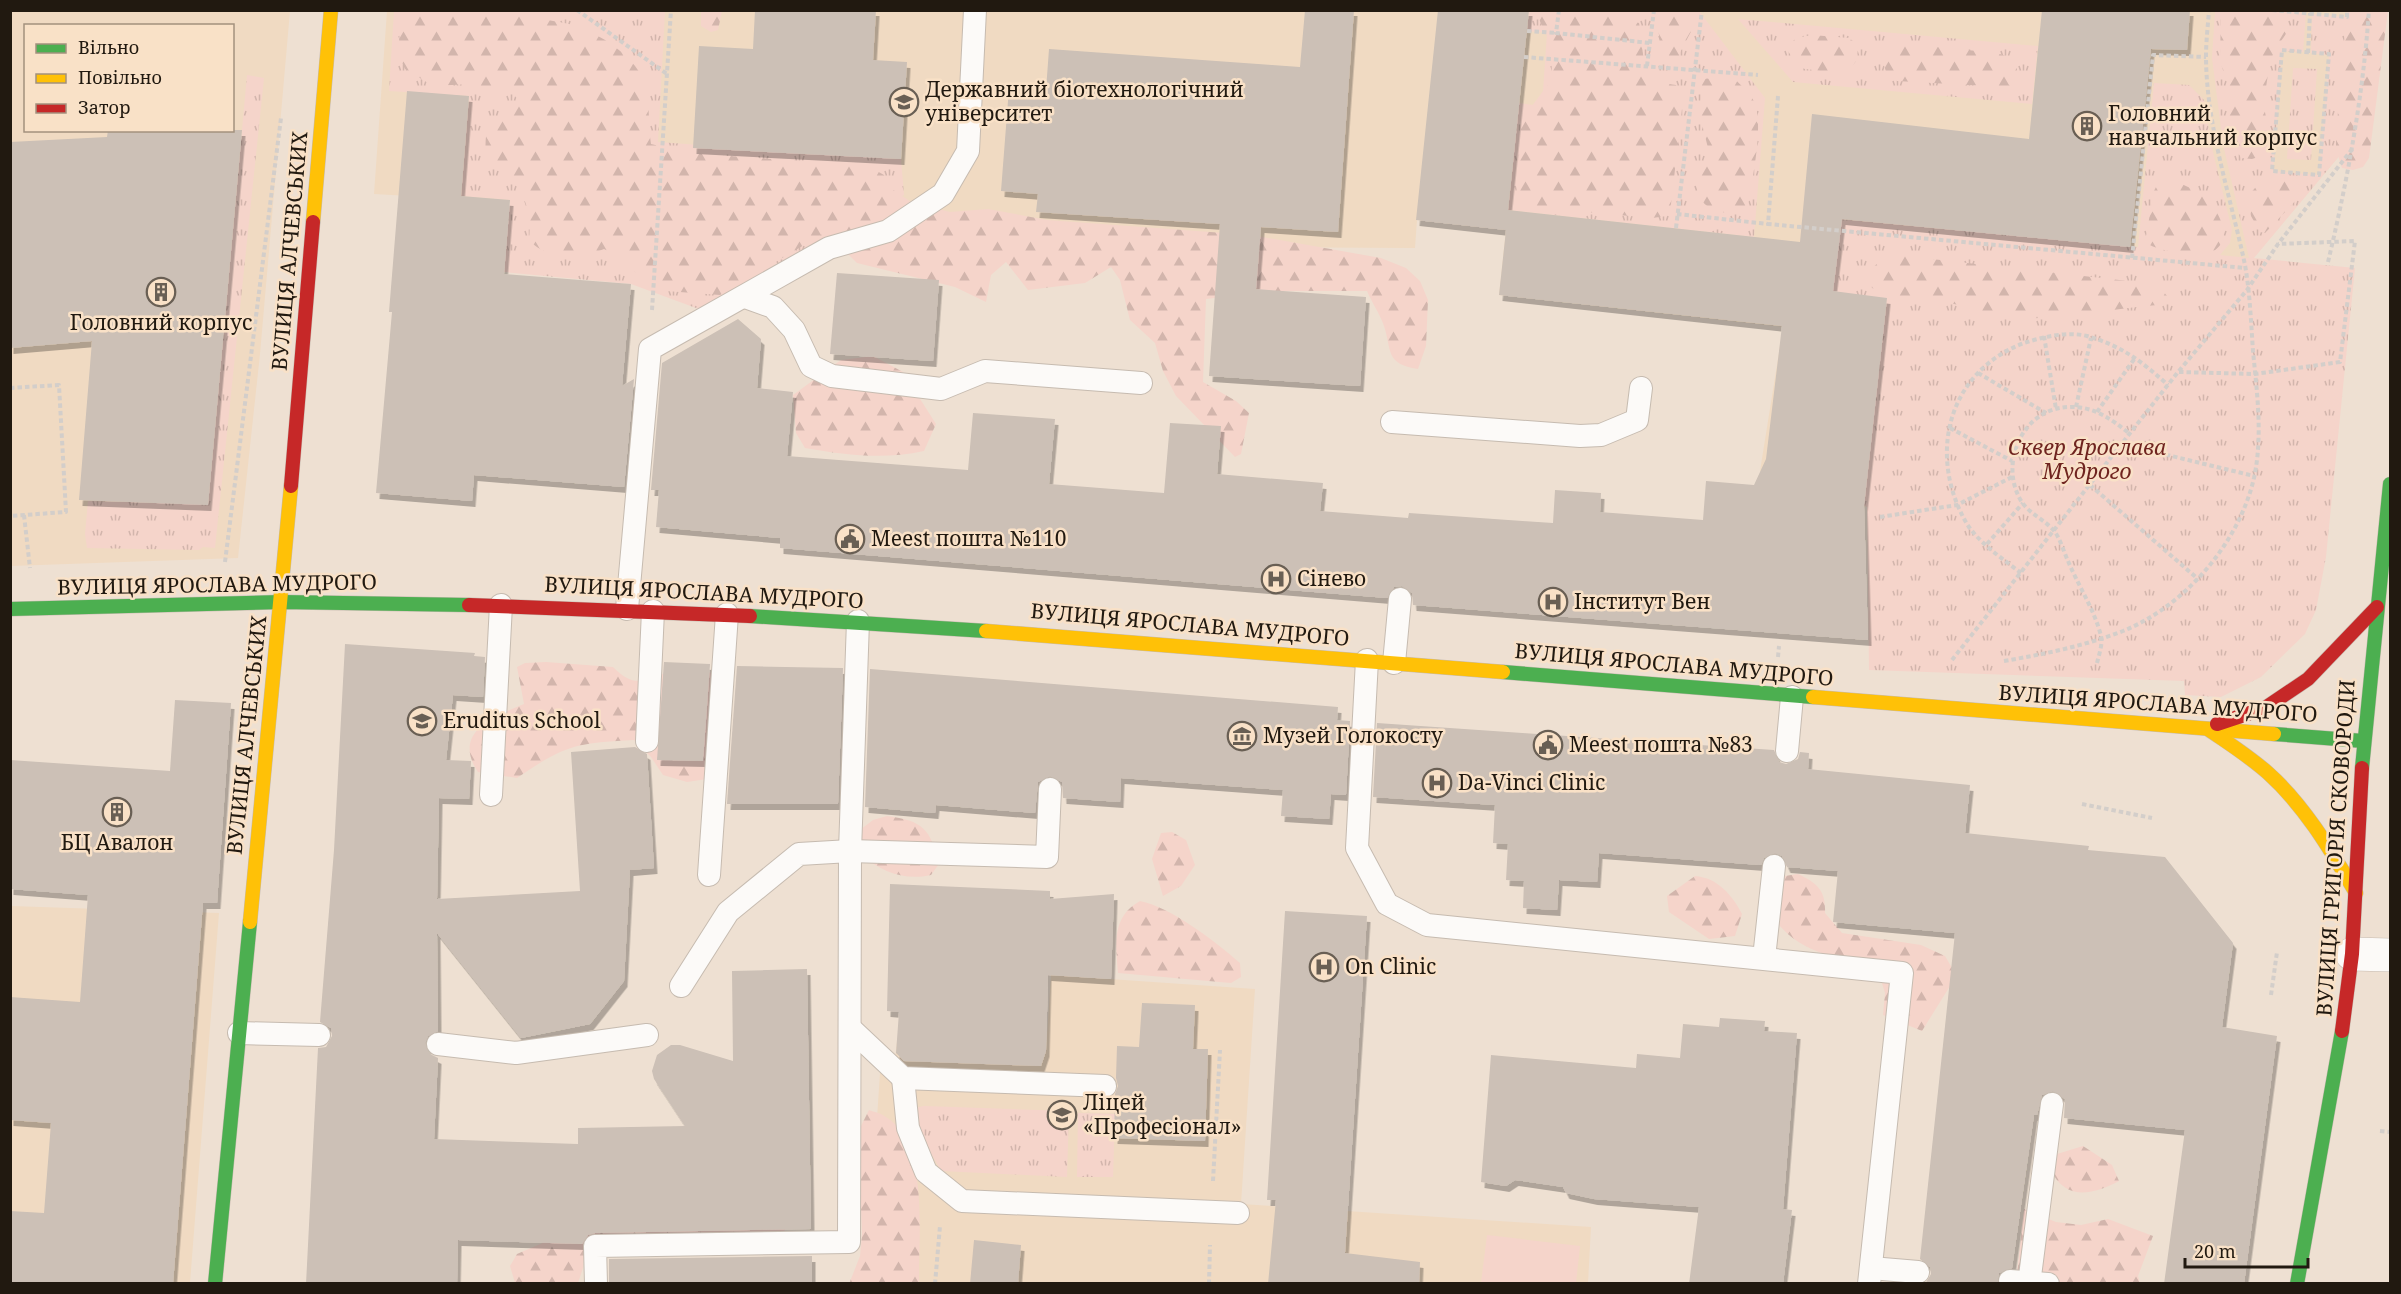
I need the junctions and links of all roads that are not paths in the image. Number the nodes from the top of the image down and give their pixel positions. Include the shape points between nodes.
1 (331, 10) edge
2 (975, 10) edge
3 (745, 297) junction
4 (1141, 383) dead end
5 (1641, 388) dead end
6 (1392, 422) dead end
7 (2391, 484) edge
8 (1400, 599) dead end
9 (281, 602) junction
10 (501, 605) junction
11 (2377, 607) junction
12 (10, 609) edge
13 (627, 609) junction
14 (653, 610) junction
15 (727, 614) junction
16 (858, 621) junction
17 (1367, 660) junction
18 (1394, 663) junction
19 (1792, 697) junction
20 (2206, 728) junction
21 (647, 741) dead end
22 (2363, 741) junction
23 (1787, 751) dead end
24 (1050, 789) dead end
25 (491, 795) dead end
26 (850, 851) junction
27 (1774, 866) dead end
28 (709, 875) dead end
29 (2356, 893) junction
30 (2352, 954) junction
31 (2391, 955) edge
32 (1764, 958) junction
33 (681, 986) dead end
34 (852, 1030) junction
35 (239, 1033) junction
36 (319, 1035) dead end
37 (647, 1035) dead end
38 (438, 1044) dead end
39 (903, 1078) junction
40 (1106, 1086) dead end
41 (2052, 1104) dead end
42 (1238, 1213) dead end
43 (1918, 1272) dead end
44 (1870, 1276) edge
45 (2029, 1282) edge
46 (215, 1284) edge
47 (596, 1284) edge
48 (2297, 1284) edge

1 - 9 street, ВУЛИЦЯ АЛЧЕВСЬКИХ
2 - 3 lane via 968,151 943,194 888,231 829,248
3 - 4 lane via 773,307 794,330 812,366 832,376 941,389 985,371
3 - 13 lane via 650,349
5 - 6 lane via 1637,420 1601,435
7 - 11 street, ВУЛИЦЯ ГРИГОРІЯ СКОВОРОДИ
8 - 18 lane
9 - 10 street, ВУЛИЦЯ ЯРОСЛАВА МУДРОГО
9 - 12 street, ВУЛИЦЯ ЯРОСЛАВА МУДРОГО
9 - 35 street, ВУЛИЦЯ АЛЧЕВСЬКИХ
10 - 13 street, ВУЛИЦЯ ЯРОСЛАВА МУДРОГО
10 - 25 lane
11 - 20 street via 2307,679 2265,708
11 - 22 street, ВУЛИЦЯ ГРИГОРІЯ СКОВОРОДИ
13 - 14 street, ВУЛИЦЯ ЯРОСЛАВА МУДРОГО
14 - 15 street, ВУЛИЦЯ ЯРОСЛАВА МУДРОГО
14 - 21 lane
15 - 16 street, ВУЛИЦЯ ЯРОСЛАВА МУДРОГО
15 - 28 lane
16 - 17 street, ВУЛИЦЯ ЯРОСЛАВА МУДРОГО
16 - 26 lane
17 - 18 street, ВУЛИЦЯ ЯРОСЛАВА МУДРОГО
17 - 32 lane via 1357,848 1387,904 1427,925
18 - 19 street, ВУЛИЦЯ ЯРОСЛАВА МУДРОГО
19 - 20 street, ВУЛИЦЯ ЯРОСЛАВА МУДРОГО
19 - 23 lane
20 - 22 street, ВУЛИЦЯ ЯРОСЛАВА МУДРОГО
20 - 29 street via 2256,761 2299,806
22 - 29 street, ВУЛИЦЯ ГРИГОРІЯ СКОВОРОДИ
24 - 26 lane via 1047,857
26 - 33 lane via 800,854 728,912
26 - 34 lane
27 - 32 lane
29 - 30 street, ВУЛИЦЯ ГРИГОРІЯ СКОВОРОДИ
30 - 31 street
30 - 48 street, ВУЛИЦЯ ГРИГОРІЯ СКОВОРОДИ via 2341,1042
32 - 44 lane via 1902,973
34 - 39 lane
34 - 47 lane via 849,1242 596,1246
35 - 36 lane
35 - 46 street, ВУЛИЦЯ АЛЧЕВСЬКИХ
37 - 38 lane via 516,1053
39 - 40 lane
39 - 42 lane via 908,1128 926,1172 962,1201
41 - 45 lane
43 - 44 lane

